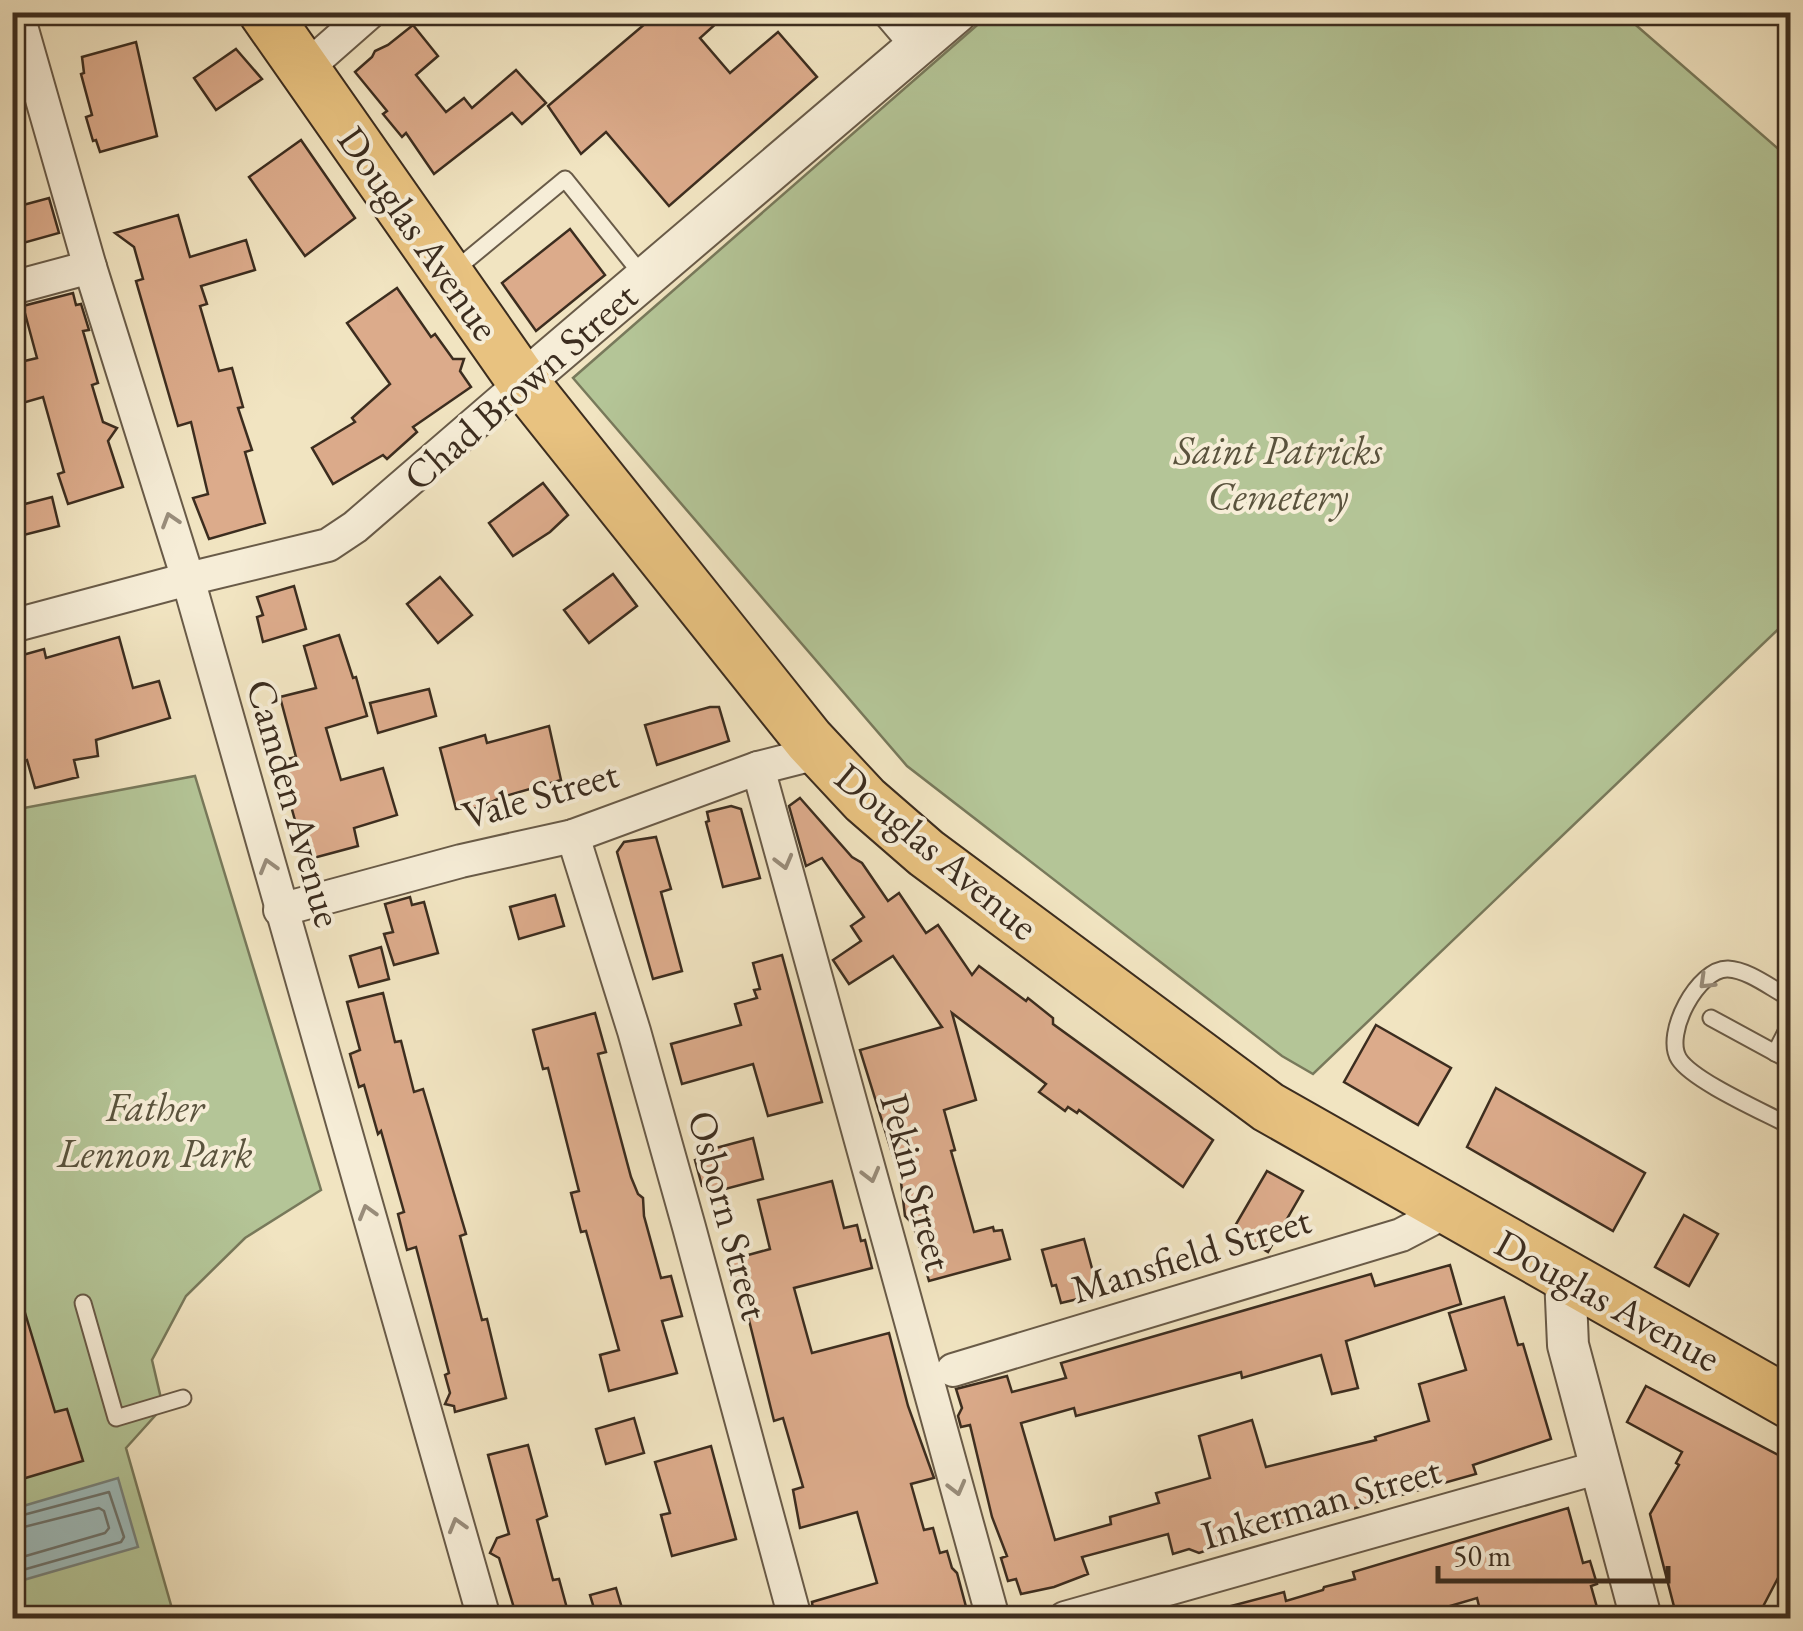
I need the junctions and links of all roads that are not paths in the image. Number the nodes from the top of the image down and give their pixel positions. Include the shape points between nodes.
1 (16, 12) edge
2 (264, 12) edge
3 (370, 12) edge
4 (889, 12) edge
5 (957, 12) edge
6 (918, 46) junction
7 (304, 70) junction
8 (90, 267) junction
9 (448, 276) junction
10 (645, 279) junction
11 (12, 288) edge
12 (523, 382) junction
13 (188, 579) junction
14 (12, 626) edge
15 (821, 752) junction
16 (758, 768) junction
17 (572, 836) junction
18 (280, 910) junction
19 (1790, 998) edge
20 (1711, 1018) dead end
21 (1790, 1024) edge
22 (1775, 1053) junction
23 (1790, 1061) edge
24 (1790, 1126) edge
25 (1449, 1210) junction
26 (1565, 1276) junction
27 (83, 1303) dead end
28 (953, 1370) dead end
29 (183, 1398) dead end
30 (1790, 1403) edge
31 (1600, 1467) junction
32 (484, 1618) edge
33 (794, 1618) edge
34 (993, 1618) edge
35 (1064, 1618) edge
36 (1641, 1618) edge

1 - 8 street, Camden Avenue
2 - 7 main road, Douglas Avenue
3 - 7 street
4 - 6 street
5 - 6 street, Chad Brown Street
6 - 10 street, Chad Brown Street
7 - 9 main road, Douglas Avenue
8 - 11 street
13 -> 8 street, Camden Avenue
9 - 10 lane via 565,179
9 - 12 main road, Douglas Avenue
10 - 12 street, Chad Brown Street
12 - 13 street, Chad Brown Street via 328,546
12 - 15 main road, Douglas Avenue
13 - 14 street, Chad Brown Street
18 -> 13 street, Camden Avenue
15 - 16 street, Vale Street
15 - 25 main road, Douglas Avenue via 926,853 1245,1091
16 - 17 street, Vale Street
16 -> 34 street, Pekin Street
17 - 18 street, Vale Street
17 - 33 street, Osborn Street via 639,1049
32 -> 18 street, Camden Avenue
19 -> 24 lane via 1741,972 1712,972 1674,1038 1676,1053 1695,1074
20 - 22 lane
21 - 22 lane
22 - 23 lane
25 - 26 main road, Douglas Avenue
25 - 28 street, Mansfield Street via 1401,1235
26 - 30 main road, Douglas Avenue
26 - 31 street via 1568,1345
27 - 29 lane via 116,1418
31 - 35 street, Inkerman Street
31 - 36 street

